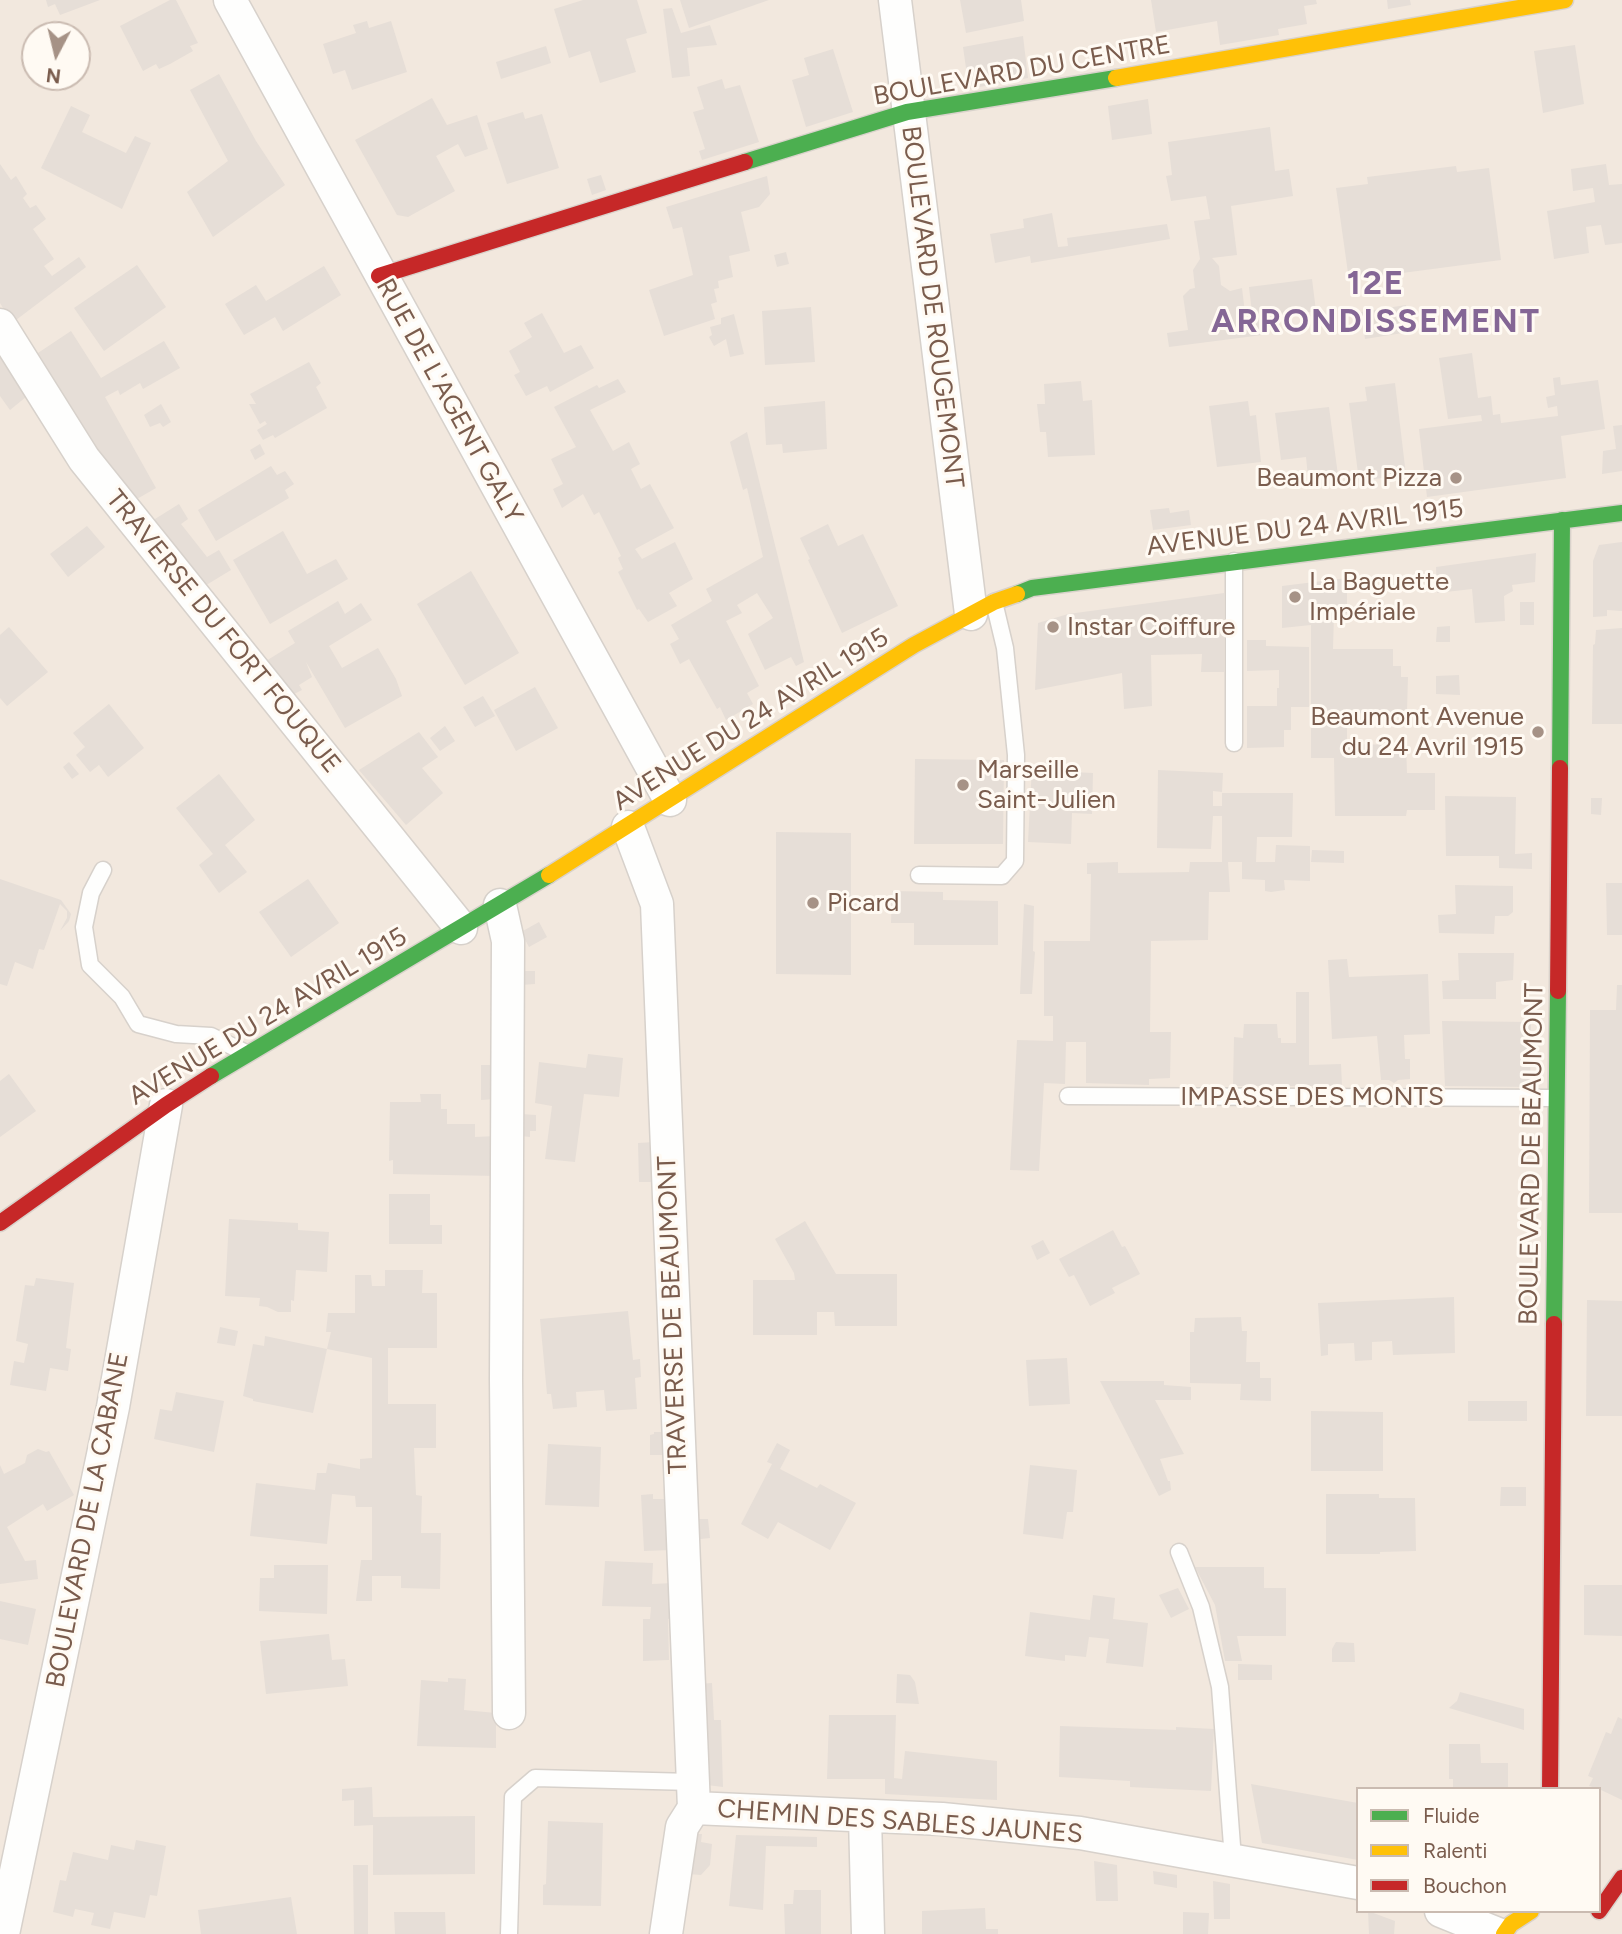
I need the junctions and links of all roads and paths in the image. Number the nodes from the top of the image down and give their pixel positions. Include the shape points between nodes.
1 (230, 0) edge
2 (895, 0) edge
3 (1565, 0) edge
4 (908, 112) junction
5 (379, 276) junction
6 (0, 325) edge
7 (1622, 513) edge
8 (1562, 520) junction
9 (1234, 561) junction
10 (982, 608) junction
11 (1234, 743) dead end
12 (670, 800) junction
13 (628, 827) junction
14 (103, 870) dead end
15 (919, 875) dead end
16 (500, 905) junction
17 (461, 928) junction
18 (246, 1053) junction
19 (1068, 1096) dead end
20 (1556, 1098) junction
21 (166, 1105) junction
22 (0, 1223) edge
23 (1179, 1552) dead end
24 (509, 1713) dead end
25 (1550, 1787) edge
26 (693, 1795) junction
27 (865, 1816) junction
28 (1233, 1859) junction
29 (1622, 1878) edge
30 (1356, 1883) edge
31 (1601, 1906) edge
32 (1446, 1913) edge
33 (1528, 1913) edge
34 (3, 1934) edge
35 (509, 1934) edge
36 (666, 1934) edge
37 (868, 1934) edge
38 (1498, 1934) edge
39 (1504, 1934) edge

1 - 5 street, RUE DE L'AGENT GALY
2 - 4 street, BOULEVARD DE ROUGEMONT
3 - 4 street, BOULEVARD DU CENTRE
4 - 5 street, BOULEVARD DU CENTRE
4 - 10 street, BOULEVARD DE ROUGEMONT
5 - 12 street, RUE DE L'AGENT GALY
6 - 17 street, TRAVERSE DU FORT FOUQUE via 84,459
7 - 8 street, AVENUE DU 24 AVRIL 1915
8 - 9 street, AVENUE DU 24 AVRIL 1915
8 - 20 street, BOULEVARD DE BEAUMONT
9 - 10 street, AVENUE DU 24 AVRIL 1915 via 1032,588
9 - 11 lane
10 - 12 street, AVENUE DU 24 AVRIL 1915 via 903,652
10 - 15 lane via 1005,648 1016,755 1015,861 1002,876
12 - 13 street, AVENUE DU 24 AVRIL 1915
13 - 16 street, AVENUE DU 24 AVRIL 1915
13 - 26 street, TRAVERSE DE BEAUMONT via 657,904
14 - 18 lane via 91,893 84,926 90,965 122,997 138,1024 176,1034 211,1036
16 - 17 street, AVENUE DU 24 AVRIL 1915
16 - 24 street via 508,941
17 - 18 street, AVENUE DU 24 AVRIL 1915
18 - 21 street, AVENUE DU 24 AVRIL 1915
19 - 20 lane, IMPASSE DES MONTS
20 - 25 street, BOULEVARD DE BEAUMONT
21 - 22 street, AVENUE DU 24 AVRIL 1915
21 - 34 street, BOULEVARD DE LA CABANE via 113,1407
23 - 28 lane via 1201,1607 1220,1687
26 - 27 street, CHEMIN DES SABLES JAUNES
26 - 35 lane via 536,1778 513,1797
26 - 36 street, CHEMIN DES SABLES JAUNES via 682,1827
27 - 28 street, CHEMIN DES SABLES JAUNES via 1080,1833
27 - 37 street
28 - 30 street, CHEMIN DES SABLES JAUNES
29 - 31 street
32 - 38 street
33 - 39 street

